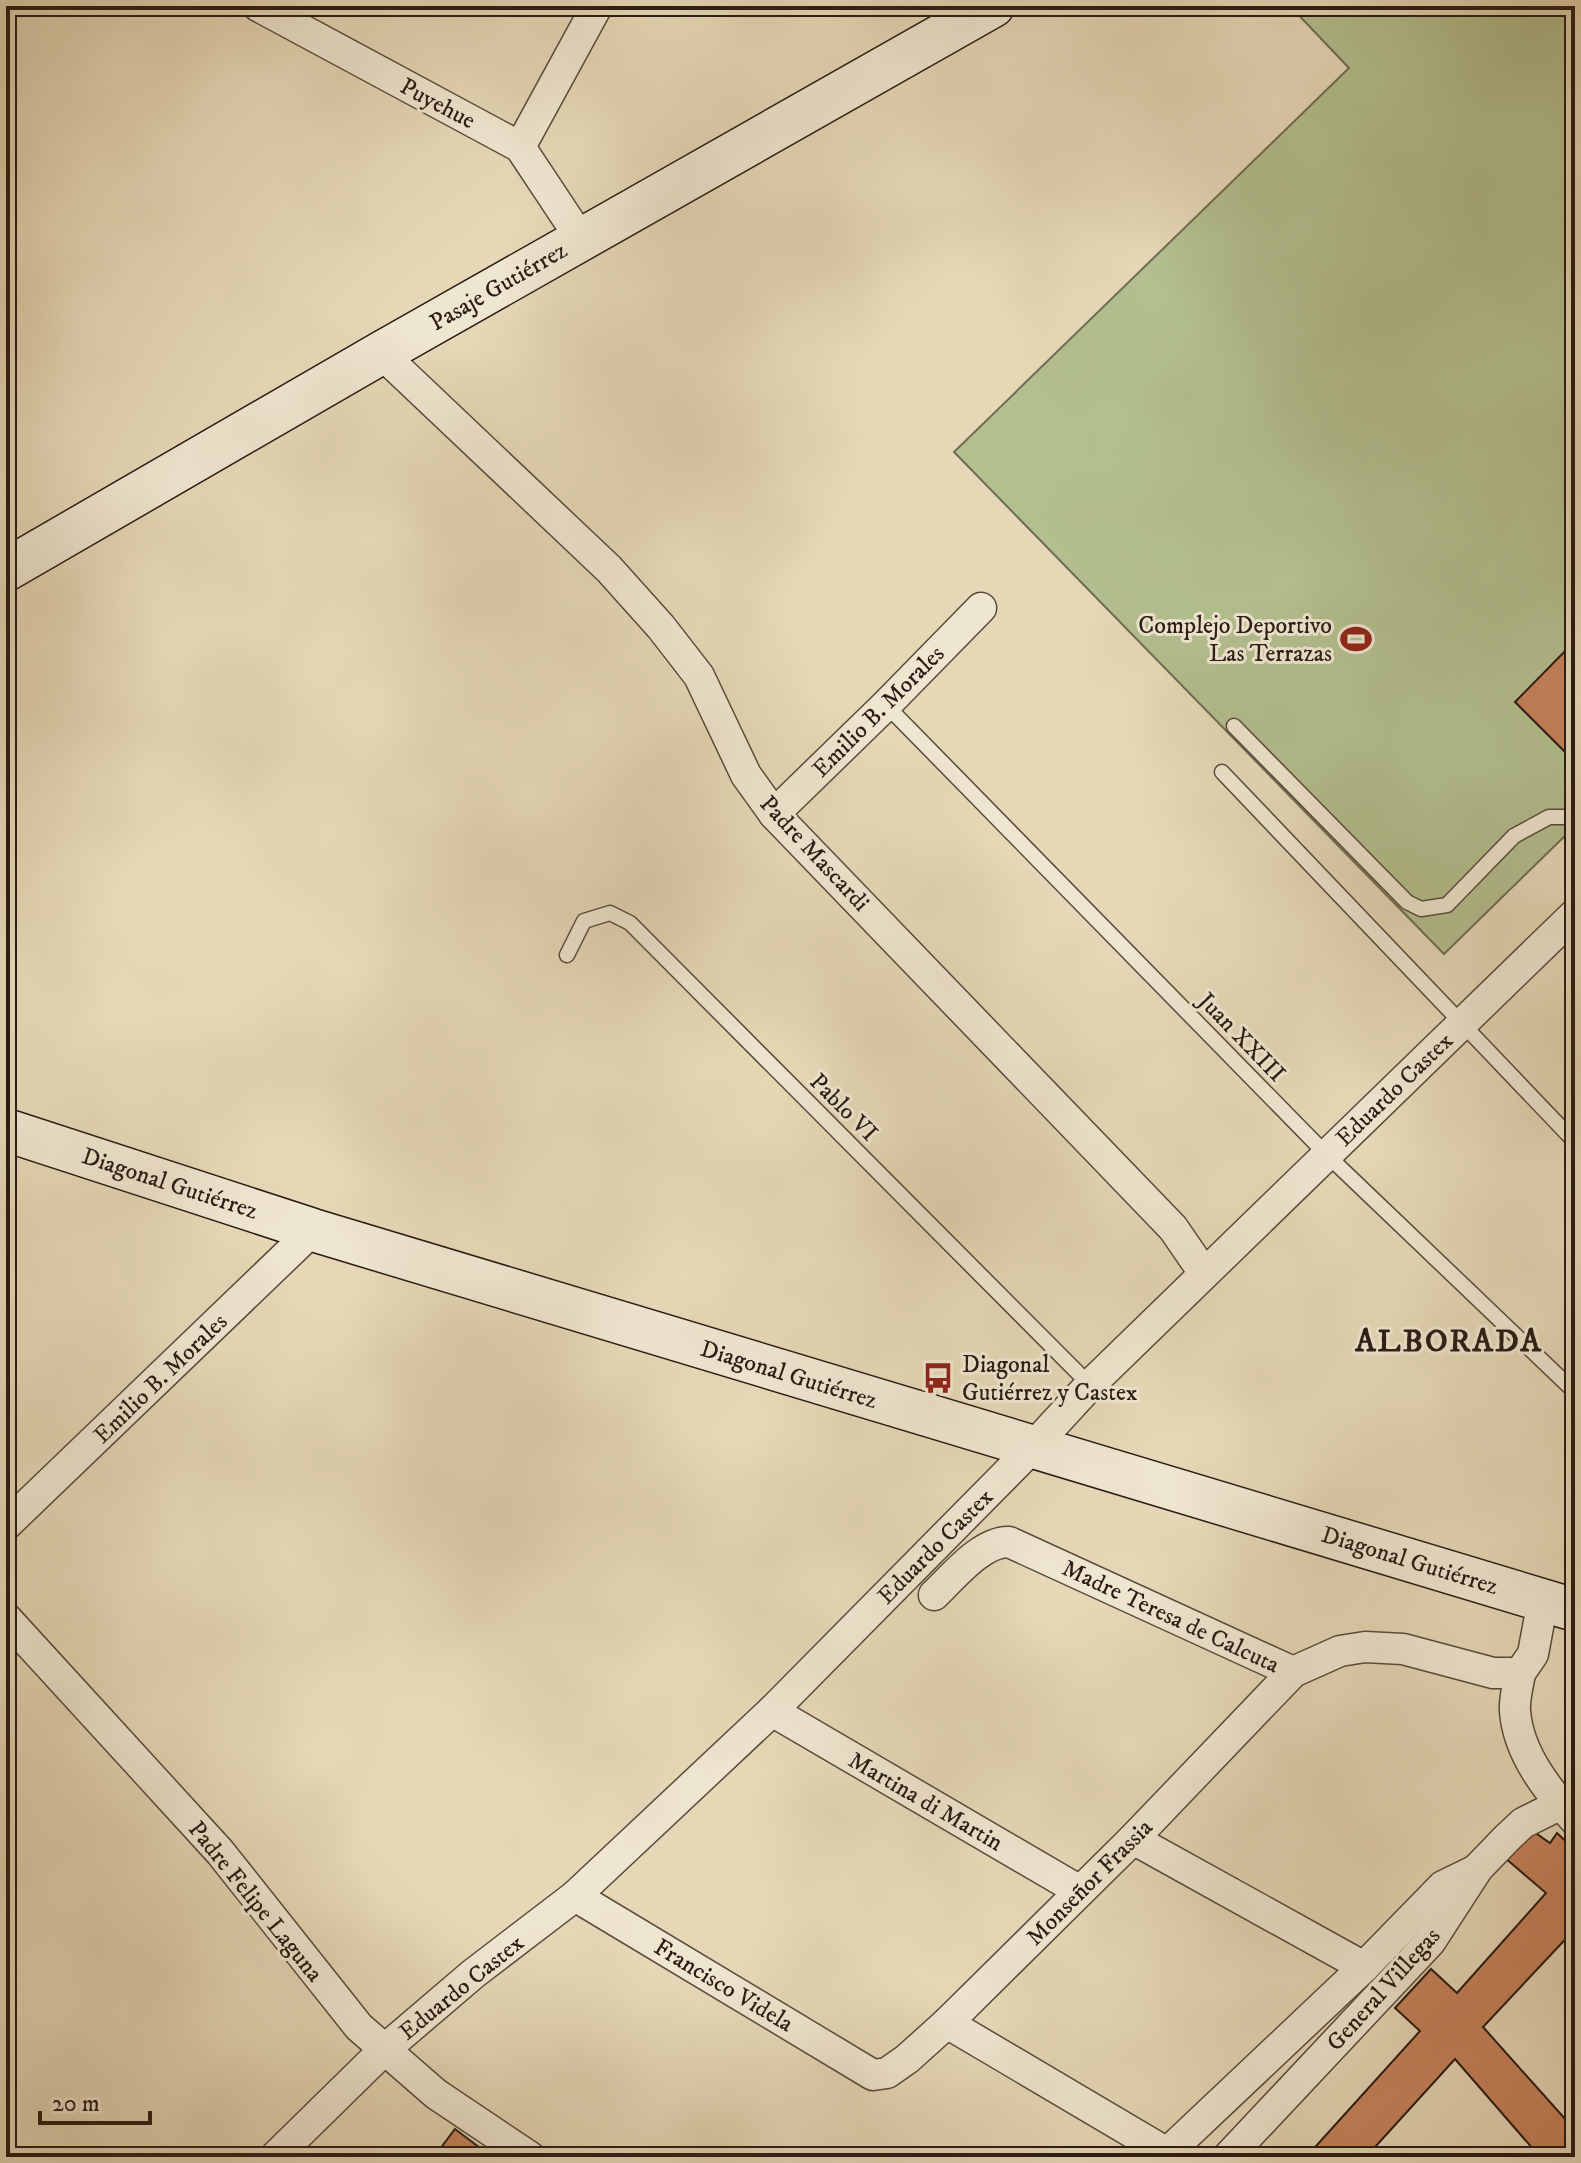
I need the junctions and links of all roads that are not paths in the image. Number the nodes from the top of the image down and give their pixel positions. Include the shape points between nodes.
1 (258, 6) edge
2 (597, 6) edge
3 (993, 6) edge
4 (520, 147) junction
5 (581, 239) junction
6 (381, 353) junction
7 (6, 570) edge
8 (981, 608) dead end
9 (886, 705) junction
10 (1234, 726) dead end
11 (1222, 772) dead end
12 (774, 814) junction
13 (1575, 817) edge
14 (1575, 914) edge
15 (567, 955) dead end
16 (1461, 1023) junction
17 (6, 1130) edge
18 (1575, 1142) edge
19 (1326, 1154) junction
20 (313, 1230) junction
21 (1204, 1273) junction
22 (1090, 1385) junction
23 (1575, 1392) edge
24 (1033, 1447) junction
25 (6, 1525) edge
26 (934, 1595) dead end
27 (1559, 1605) edge
28 (6, 1618) edge
29 (1293, 1672) junction
30 (1520, 1673) junction
31 (772, 1711) junction
32 (1571, 1808) edge
33 (1133, 1839) junction
34 (1478, 1868) junction
35 (1080, 1891) junction
36 (575, 1896) junction
37 (1364, 1967) junction
38 (947, 2023) junction
39 (384, 2050) junction
40 (873, 2075) joint
41 (281, 2155) edge
42 (1165, 2155) edge
43 (530, 2157) edge
44 (1228, 2157) edge

1 - 4 street, Puyehue
2 - 4 street
3 - 5 main road, Pasaje Gutiérrez
4 - 5 street, Puyehue
5 - 6 main road, Pasaje Gutiérrez
6 - 7 main road, Pasaje Gutiérrez
6 - 12 street, Padre Mascardi via 609,569 661,627 699,676 746,775
8 - 9 street, Emilio B. Morales
9 - 12 street, Emilio B. Morales
9 - 19 lane, Juan XXIII
10 - 13 lane via 1407,902 1421,909 1447,905 1514,836 1549,817
11 - 16 lane
12 - 21 street, Padre Mascardi via 1173,1228
14 - 16 street, Eduardo Castex
15 - 22 lane, Pablo VI via 584,921 610,913 630,923
16 - 18 lane
16 - 19 street, Eduardo Castex
17 - 20 main road, Diagonal Gutiérrez
19 - 21 street, Eduardo Castex
19 - 23 lane, Juan XXIII
20 - 24 main road, Diagonal Gutiérrez
20 - 25 street, Emilio B. Morales
21 - 22 street, Eduardo Castex
22 - 24 street, Eduardo Castex
24 - 27 main road, Diagonal Gutiérrez
24 - 31 street, Eduardo Castex
26 - 29 street, Madre Teresa de Calcuta via 986,1547 1009,1542
27 - 30 street
28 - 39 street, Padre Felipe Laguna via 220,1852 359,2027
29 - 30 street, Madre Teresa de Calcuta via 1340,1651 1365,1647 1403,1649 1493,1673
29 - 33 street, Monseñor Frassia
30 - 32 street via 1518,1733 1535,1769
31 - 35 street, Martina di Martin
31 - 36 street, Eduardo Castex
32 - 34 street, General Villegas via 1523,1823
33 - 35 street, Monseñor Frassia
33 - 37 street
34 - 37 street via 1443,1886
34 - 44 street, General Villegas via 1430,1942
35 - 38 street, Monseñor Frassia
36 - 39 street, Eduardo Castex
36 - 40 street, Francisco Videla
37 - 42 street
38 - 40 street, Monseñor Frassia via 907,2059 887,2073
38 - 42 street
39 - 41 street, Eduardo Castex
39 - 43 street, Padre Felipe Laguna via 436,2094

